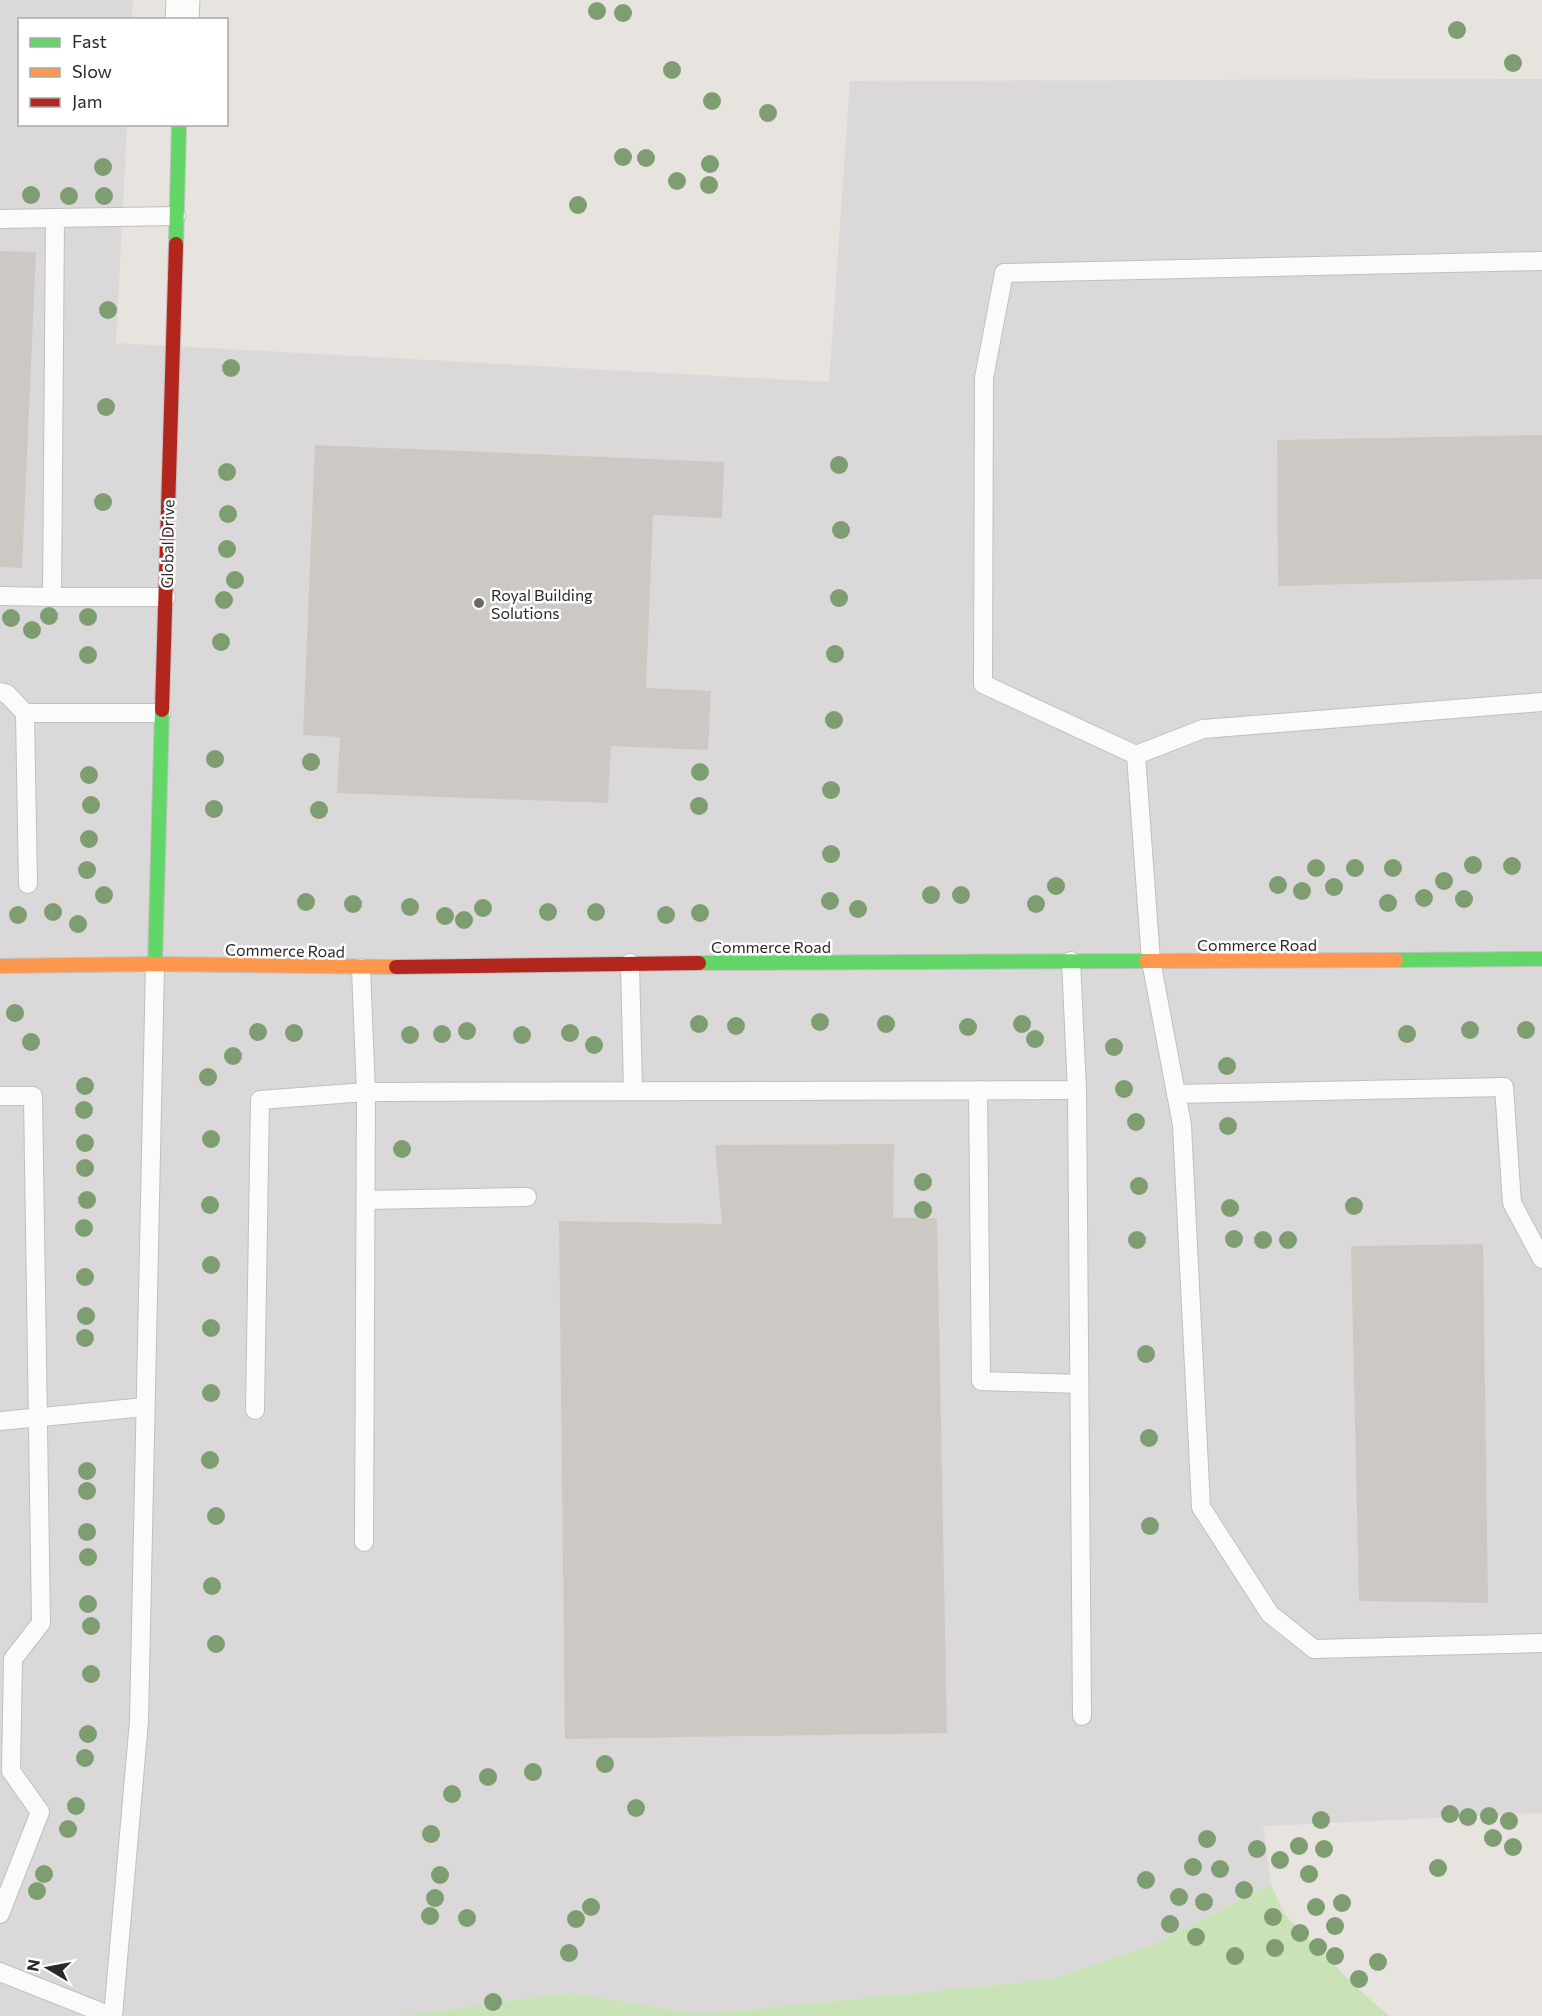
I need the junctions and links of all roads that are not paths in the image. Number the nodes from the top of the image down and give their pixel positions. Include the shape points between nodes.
1 (183, 0) edge
2 (182, 18) edge
3 (179, 126) edge
4 (176, 216) junction
5 (55, 218) junction
6 (0, 219) edge
7 (1542, 261) edge
8 (0, 596) edge
9 (52, 597) junction
10 (166, 597) junction
11 (0, 692) edge
12 (1542, 702) edge
13 (25, 713) junction
14 (161, 713) junction
15 (1136, 755) junction
16 (28, 884) dead end
17 (1542, 959) edge
18 (1071, 961) junction
19 (1151, 961) junction
20 (630, 963) junction
21 (155, 964) junction
22 (0, 966) edge
23 (361, 968) junction
24 (978, 1090) junction
25 (1077, 1090) junction
26 (633, 1091) junction
27 (366, 1092) junction
28 (1176, 1094) junction
29 (0, 1096) edge
30 (527, 1197) dead end
31 (366, 1200) junction
32 (1542, 1260) edge
33 (1079, 1384) junction
34 (145, 1407) junction
35 (255, 1410) dead end
36 (38, 1417) junction
37 (0, 1421) edge
38 (364, 1542) dead end
39 (1542, 1643) edge
40 (1082, 1716) dead end
41 (0, 1914) edge
42 (0, 1972) edge
43 (112, 2016) edge

1 - 2 street
3 - 4 street, Global Drive
4 - 5 lane
4 - 10 street, Global Drive
5 - 6 lane
5 - 9 lane
7 - 15 lane via 1004,273 984,378 983,684
8 - 9 lane
9 - 10 lane
10 - 14 street, Global Drive
11 - 13 lane
12 - 15 lane via 1203,729
13 - 14 lane
13 - 16 lane
14 - 21 street, Global Drive
15 - 19 lane
17 - 19 street, Commerce Road
18 - 19 street, Commerce Road
18 - 20 street, Commerce Road
18 - 25 lane
19 - 28 lane
20 - 23 street, Commerce Road
20 - 26 lane
21 - 22 street, Commerce Road
21 - 23 street, Commerce Road
21 - 34 lane
23 - 27 lane
24 - 25 lane
24 - 26 lane
24 - 33 lane via 981,1381
25 - 33 lane
26 - 27 lane
27 - 31 lane
27 - 35 lane via 260,1100
28 - 32 lane via 1504,1087 1512,1203
28 - 39 lane via 1182,1125 1201,1507 1270,1614 1314,1649
29 - 36 lane via 33,1096
30 - 31 lane
31 - 38 lane
33 - 40 lane
34 - 36 lane
34 - 43 lane via 138,1721
36 - 37 lane
36 - 41 lane via 41,1623 13,1659 11,1771 40,1812
42 - 43 lane

